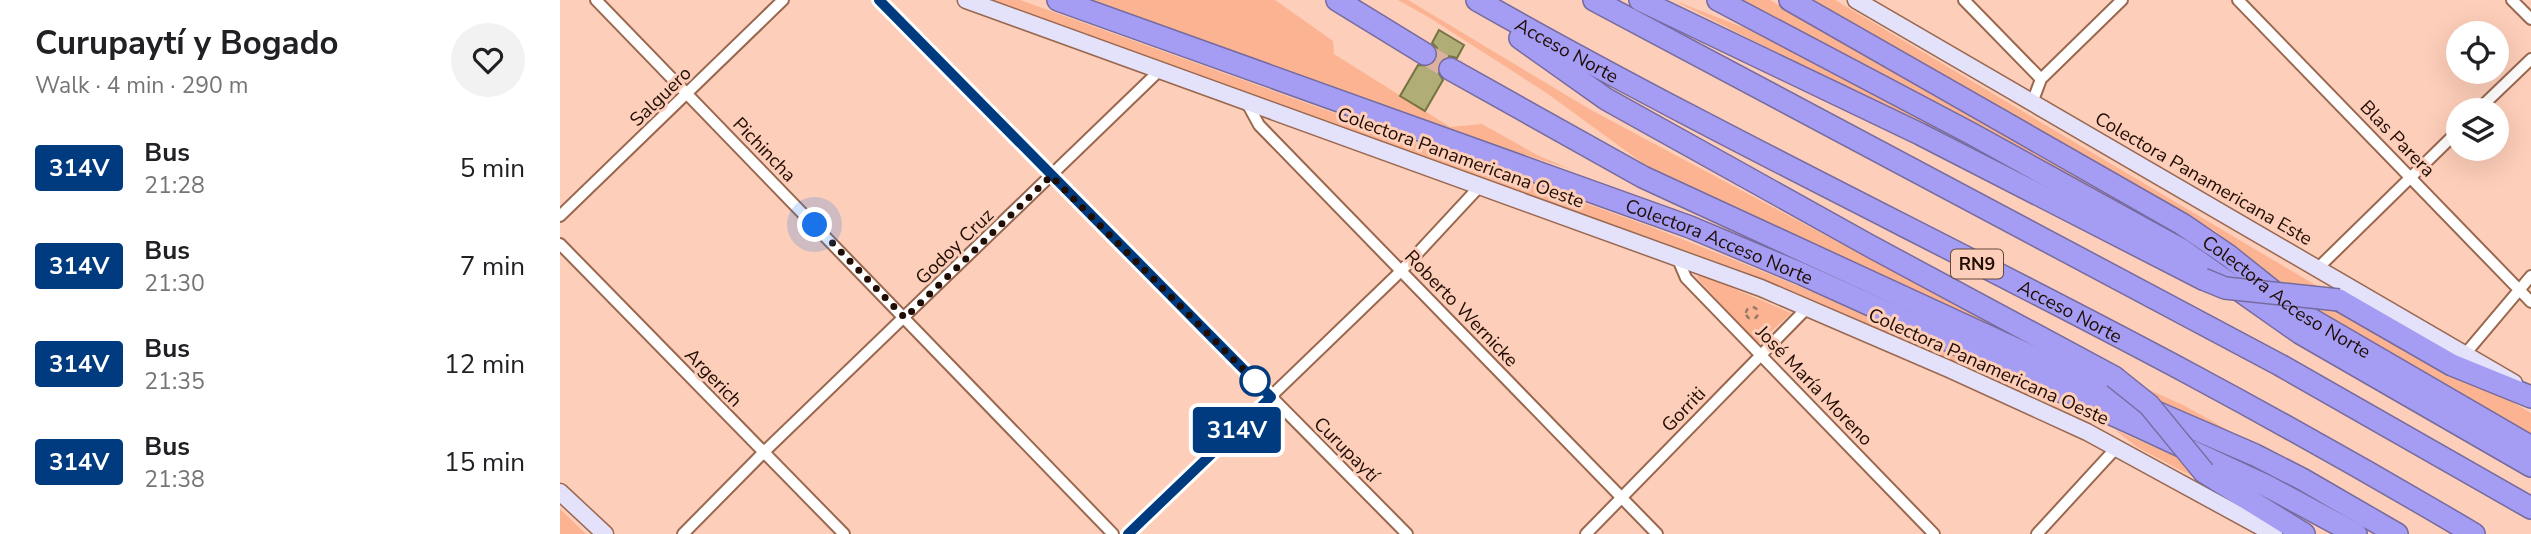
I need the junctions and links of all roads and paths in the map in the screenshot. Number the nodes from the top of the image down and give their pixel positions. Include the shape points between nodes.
1 (596, 0) edge
2 (783, 0) edge
3 (879, 0) edge
4 (966, 0) edge
5 (1058, 0) edge
6 (1337, 0) edge
7 (1467, 0) edge
8 (1477, 0) edge
9 (1594, 0) edge
10 (1640, 0) edge
11 (1718, 0) edge
12 (1790, 0) edge
13 (1856, 0) edge
14 (1964, 0) edge
15 (2122, 0) edge
16 (2238, 0) edge
17 (2512, 0) edge
18 (2531, 19) edge
19 (1425, 54) tunnel mouth
20 (2531, 58) edge
21 (1450, 69) tunnel mouth
22 (1159, 71) junction
23 (2040, 79) junction
24 (688, 94) junction
25 (2490, 98) edge
26 (1247, 103) junction
27 (2032, 103) junction
28 (2446, 142) edge
29 (1051, 176) junction
30 (2411, 176) junction
31 (1480, 186) junction
32 (560, 216) edge
33 (560, 244) edge
34 (1677, 257) junction
35 (2318, 268) junction
36 (1402, 270) junction
37 (2531, 276) edge
38 (2518, 289) junction
39 (2531, 302) edge
40 (1806, 309) junction
41 (905, 318) junction
42 (1760, 353) junction
43 (2466, 353) junction
44 (2531, 395) edge
45 (1271, 397) junction
46 (2117, 447) junction
47 (2531, 447) edge
48 (764, 452) junction
49 (2531, 466) edge
50 (560, 492) edge
51 (1621, 498) junction
52 (2531, 508) edge
53 (605, 534) edge
54 (682, 534) edge
55 (844, 534) edge
56 (1113, 534) edge
57 (1128, 534) edge
58 (1407, 534) edge
59 (1586, 534) edge
60 (1657, 534) edge
61 (1934, 534) edge
62 (2036, 534) edge
63 (2274, 534) edge
64 (2304, 534) edge
65 (2356, 534) edge
66 (2397, 534) edge
67 (2474, 534) edge

1 - 24 street, Pichincha
2 - 24 street, Salguero
3 - 29 street, Curupaytí
4 - 22 street, Colectora Panamericana Oeste
5 - 65 highway, Colectora Acceso Norte via 1703,232 2244,475
6 - 19 highway
7 - 64 highway, bridge via 1606,99 2114,377 2149,405 2204,472
8 - 67 highway, Acceso Norte / RN9 via 1607,73 2192,375
9 - 52 highway, RN9 via 2280,365
10 - 44 highway, bridge via 1920,134 2203,279 2225,288 2339,300 2452,365
11 - 49 highway via 2182,250 2300,333
12 - 47 highway, Colectora Acceso Norte via 2182,224 2300,312
13 - 27 street, Colectora Panamericana Este
14 - 23 street
15 - 23 street
16 - 30 street, Blas Parera
17 - 18 street
20 - 25 street
21 - 66 highway via 1643,177 2255,455
22 - 26 street, Colectora Panamericana Oeste
22 - 29 street, Godoy Cruz
23 - 27 street
24 - 32 street, Salguero
24 - 41 street, Pichincha
26 - 31 street, Colectora Panamericana Oeste
26 - 36 street, Roberto Wernicke via 1259,125
27 - 35 street, Colectora Panamericana Este
28 - 30 street
29 - 41 street, Godoy Cruz
29 - 45 street, Curupaytí
30 - 35 street
30 - 38 street, Blas Parera
31 - 34 street, Colectora Panamericana Oeste
31 - 36 street
33 - 48 street, Argerich
34 - 40 street, Colectora Panamericana Oeste
34 - 42 street, José María Moreno via 1686,278
35 - 43 street, Colectora Panamericana Este
36 - 45 street
36 - 51 street, Roberto Wernicke
37 - 38 street
38 - 39 street, Blas Parera
38 - 43 street
40 - 42 street, Gorriti
40 - 46 street, Colectora Panamericana Oeste
41 - 48 street, Godoy Cruz
41 - 56 street, Pichincha
42 - 51 street, Gorriti
42 - 61 street, José María Moreno
43 - 44 street, Colectora Panamericana Este
45 - 57 street
45 - 58 street, Curupaytí
46 - 62 street
46 - 63 street, Colectora Panamericana Oeste
48 - 54 street, Godoy Cruz
48 - 55 street, Argerich
50 - 53 street
51 - 59 street, Gorriti
51 - 60 street, Roberto Wernicke

